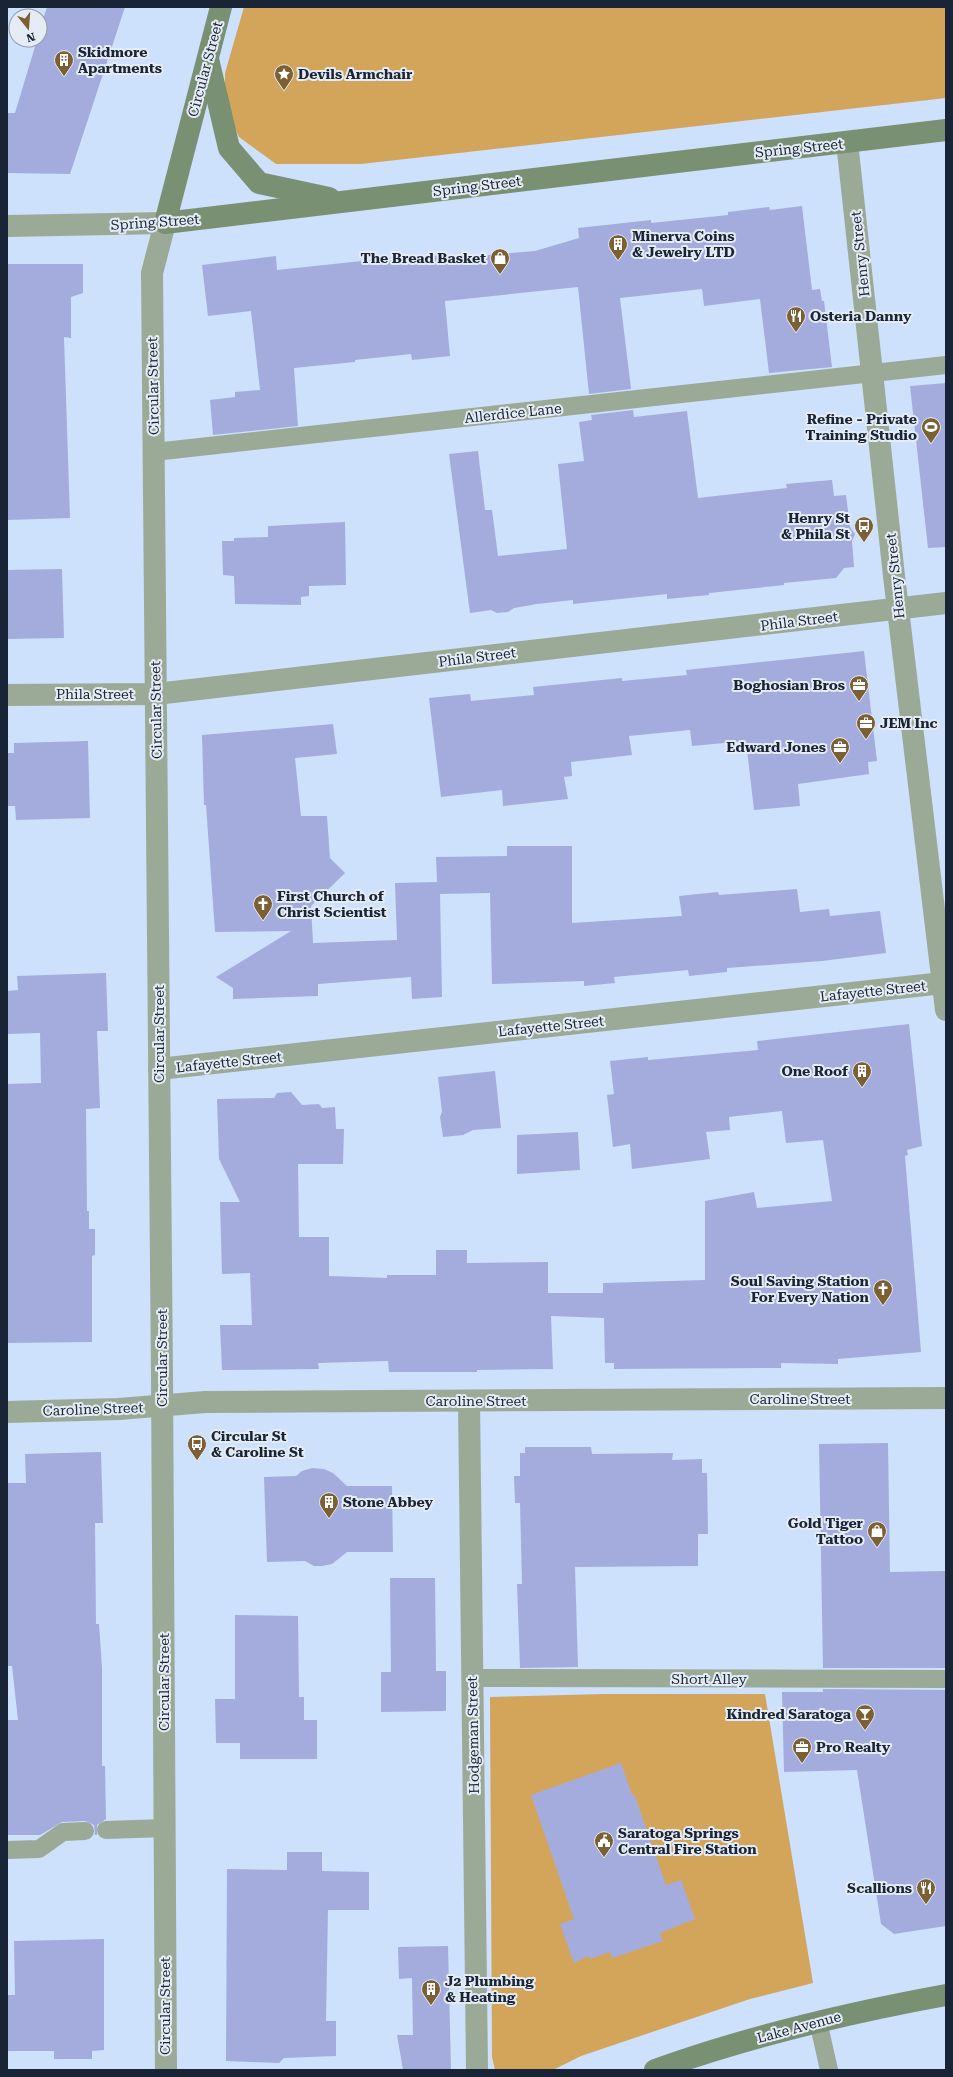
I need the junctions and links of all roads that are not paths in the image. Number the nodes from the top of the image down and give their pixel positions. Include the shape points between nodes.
1 (221, 7) edge
2 (208, 56) junction
3 (946, 130) edge
4 (847, 142) junction
5 (348, 202) junction
6 (164, 223) junction
7 (7, 226) edge
8 (946, 365) edge
9 (872, 374) junction
10 (154, 452) junction
11 (946, 603) edge
12 (898, 609) junction
13 (156, 694) junction
14 (7, 695) edge
15 (943, 983) junction
16 (946, 1010) edge
17 (160, 1069) junction
18 (946, 1398) edge
19 (469, 1401) junction
20 (162, 1406) junction
21 (7, 1412) edge
22 (473, 1678) junction
23 (946, 1678) edge
24 (164, 1828) junction
25 (106, 1830) dead end
26 (85, 1831) dead end
27 (7, 1850) edge
28 (946, 1995) edge
29 (818, 2021) junction
30 (166, 2070) edge
31 (477, 2070) edge
32 (655, 2070) edge
33 (829, 2070) edge

1 - 2 main road, Circular Street
2 - 5 main road via 229,148 259,183
2 - 6 main road, Circular Street
3 - 4 main road, Spring Street
4 - 5 main road, Spring Street
4 - 9 street, Henry Street
5 - 6 main road, Spring Street
6 - 7 street, Spring Street
6 - 10 street, Circular Street via 152,272
8 - 9 lane, Allerdice Lane
9 - 10 lane, Allerdice Lane
9 - 12 street, Henry Street
10 - 13 street, Circular Street
11 - 12 street, Phila Street
12 - 13 street, Phila Street
12 - 15 street, Henry Street
13 - 14 street, Phila Street
13 - 17 street, Circular Street
15 - 16 street, Henry Street
15 - 17 street, Lafayette Street
17 - 20 street, Circular Street
18 - 19 street, Caroline Street
19 - 20 street, Caroline Street via 205,1402
19 - 22 street, Hodgeman Street
20 - 21 street, Caroline Street
20 - 24 street, Circular Street
22 - 23 lane, Short Alley
22 - 31 street, Hodgeman Street
24 - 25 lane
24 - 30 street, Circular Street
26 - 27 lane via 63,1832 39,1849
28 - 29 main road, Lake Avenue via 862,2010
29 - 32 main road, Lake Avenue
29 - 33 lane

